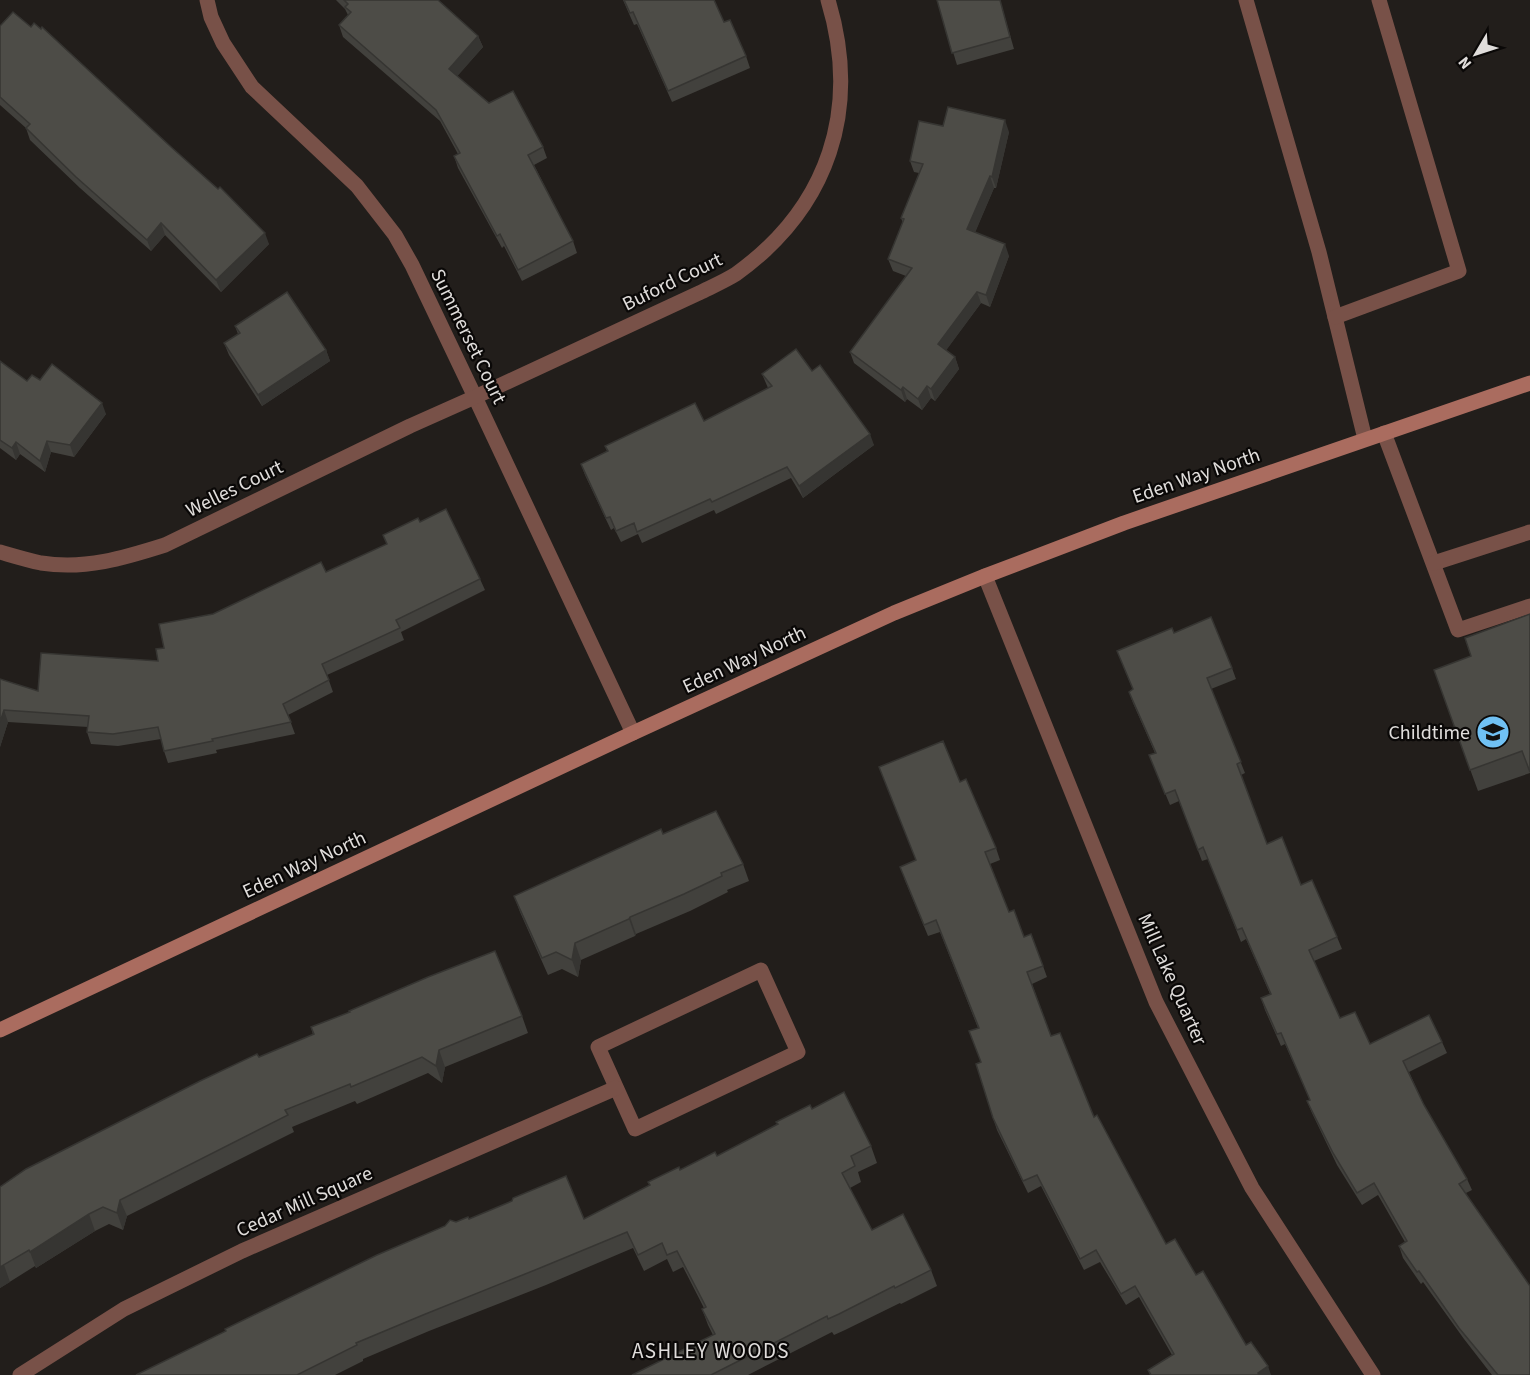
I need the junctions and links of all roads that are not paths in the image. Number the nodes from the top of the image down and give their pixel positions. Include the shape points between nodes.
1 (207, 0) edge
2 (828, 0) edge
3 (1246, 0) edge
4 (1379, 0) edge
5 (1335, 317) junction
6 (1530, 383) edge
7 (475, 397) junction
8 (1384, 433) junction
9 (1365, 439) junction
10 (1530, 532) edge
11 (0, 552) edge
12 (1434, 563) junction
13 (984, 576) junction
14 (1530, 606) edge
15 (633, 733) junction
16 (0, 1030) edge
17 (616, 1088) junction
18 (20, 1375) edge
19 (1372, 1375) edge

1 - 7 street, Summerset Court via 223,43 252,87 357,186 395,235
2 - 7 street, Buford Court via 842,83 836,130 822,173 802,209 777,238 735,275
3 - 5 street
4 - 5 street via 1459,271
5 - 9 street
6 - 8 street, Eden Way North
7 - 11 street, Welles Court via 165,545 99,563 62,565
7 - 15 street, Summerset Court
8 - 9 street, Eden Way North
8 - 12 street
9 - 13 street, Eden Way North
10 - 12 street
12 - 14 street via 1458,630
13 - 15 street, Eden Way North
13 - 19 street, Mill Lake Quarter via 1155,1002 1252,1188
15 - 16 street, Eden Way North
17 - 17 street via 635,1129 798,1052 761,970 598,1047
17 - 18 street, Cedar Mill Square via 242,1251 124,1309

